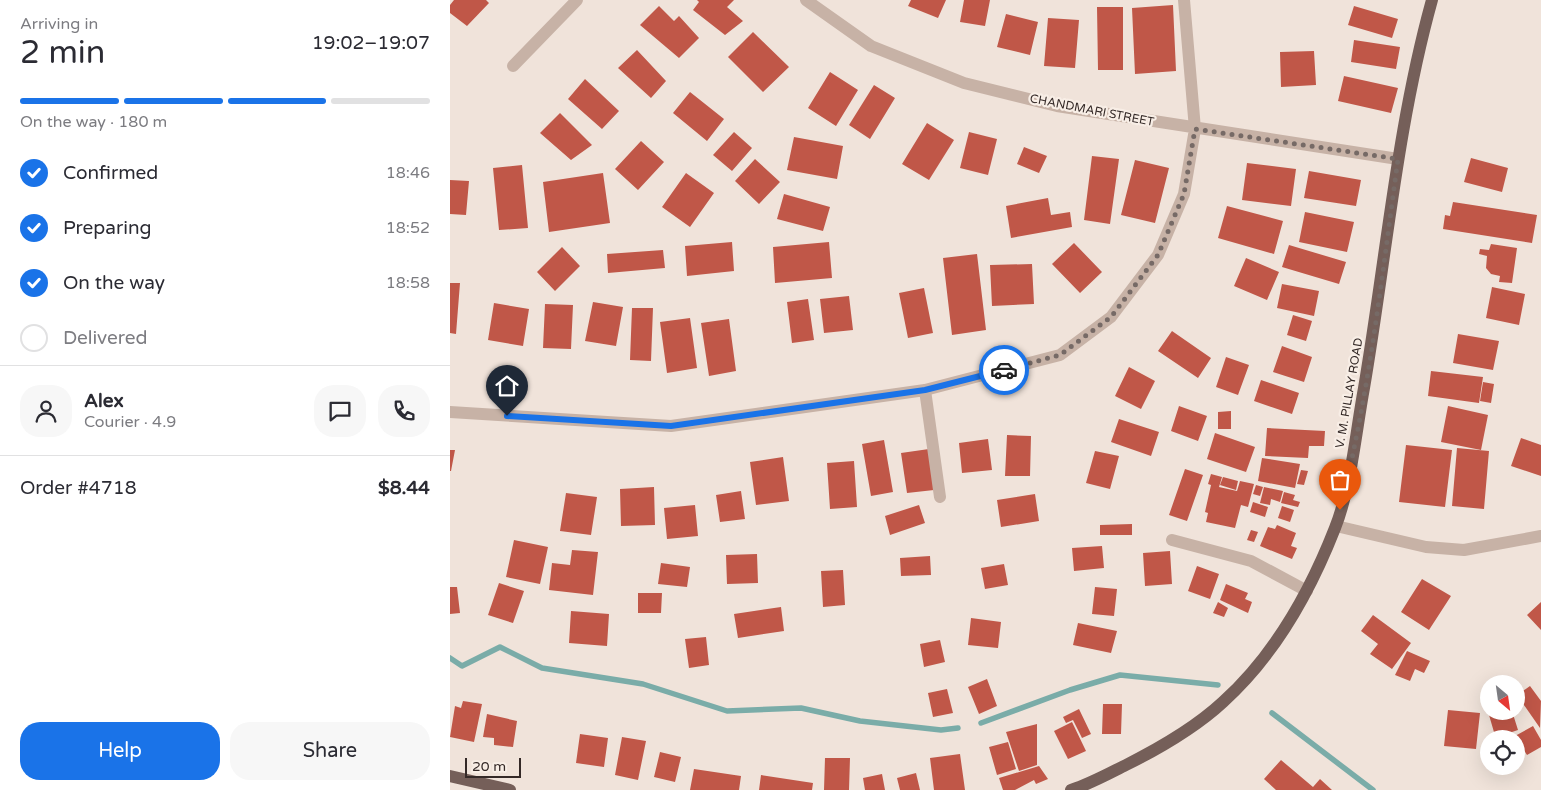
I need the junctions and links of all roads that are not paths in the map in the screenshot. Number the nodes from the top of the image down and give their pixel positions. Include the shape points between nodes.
1 (577, 0) edge
2 (806, 0) edge
3 (1184, 0) edge
4 (1432, 0) edge
5 (513, 66) dead end
6 (1195, 129) junction
7 (1398, 159) junction
8 (925, 390) junction
9 (450, 412) edge
10 (940, 498) dead end
11 (1336, 526) junction
12 (1541, 536) edge
13 (1172, 540) dead end
14 (1307, 591) junction
15 (450, 776) edge
16 (1078, 789) edge
17 (510, 790) edge

1 - 5 street
2 - 6 street, CHANDMARI STREET via 871,46 964,83 1057,106
3 - 6 street
4 - 7 main road, V. M. PILLAY ROAD via 1419,48
6 - 7 street, CHANDMARI STREET
6 - 8 street via 1184,194 1158,255 1111,317 1060,355
7 - 11 main road, V. M. PILLAY ROAD via 1370,352
8 - 9 street via 671,426
8 - 10 street
11 - 12 street via 1426,547 1464,550
11 - 14 main road, V. M. PILLAY ROAD
13 - 14 street via 1251,560
14 - 16 main road, V. M. PILLAY ROAD via 1264,658 1223,703 1152,752
15 - 17 main road

